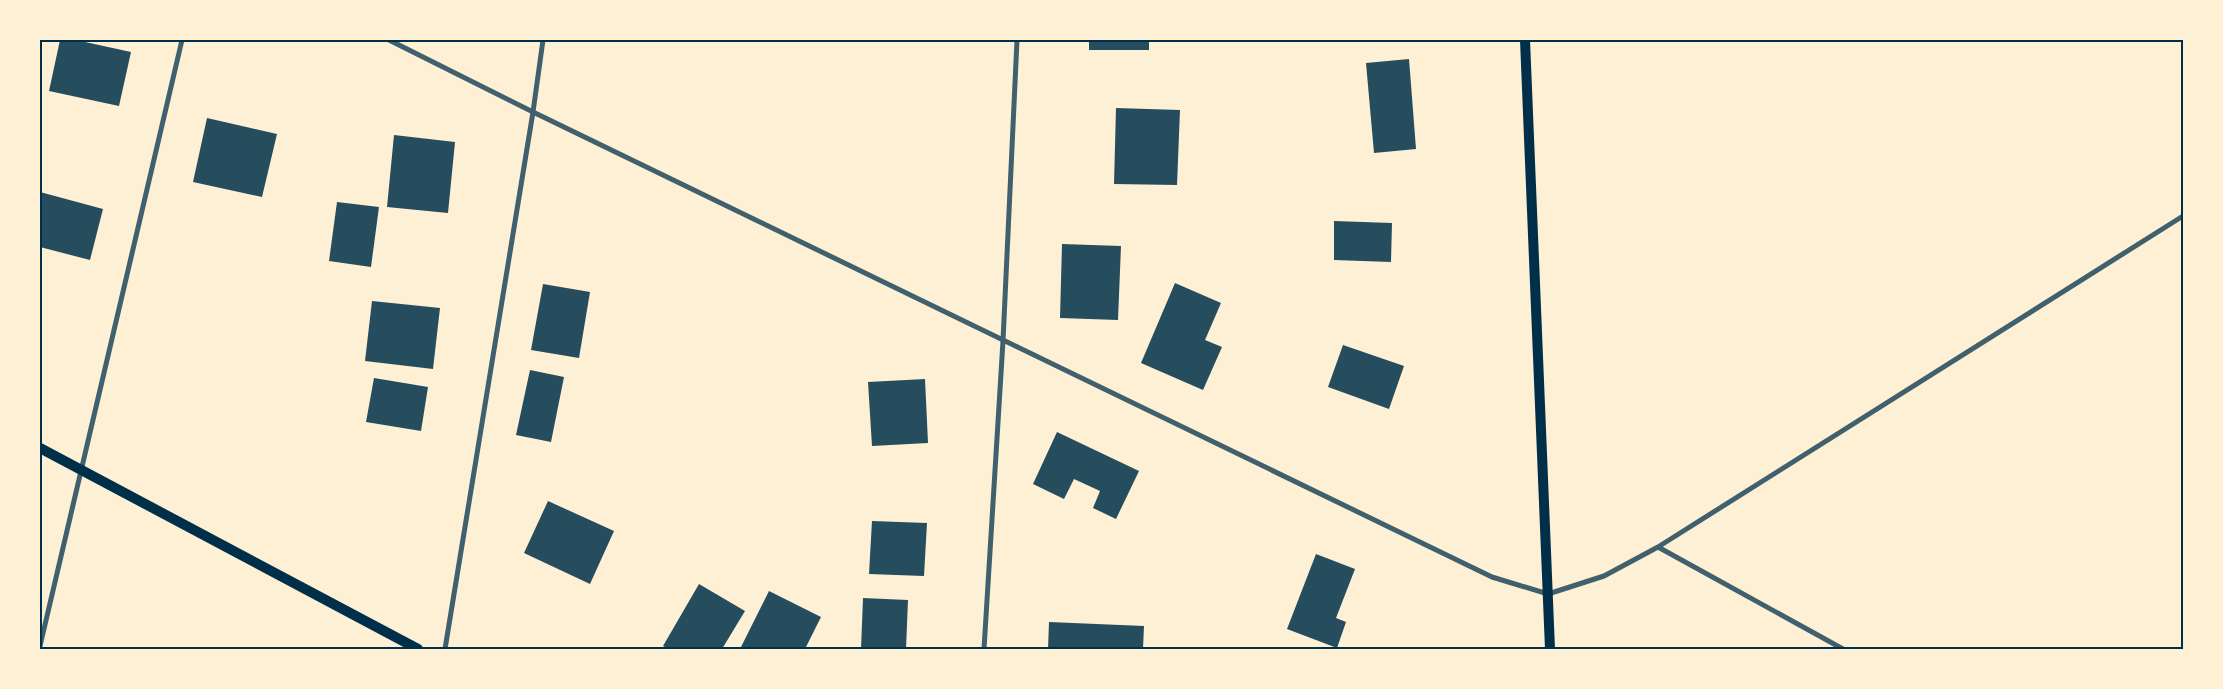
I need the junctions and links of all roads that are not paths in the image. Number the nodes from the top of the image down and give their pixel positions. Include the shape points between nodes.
1 (182, 40) edge
2 (389, 40) edge
3 (543, 40) edge
4 (1017, 40) edge
5 (1526, 40) edge
6 (533, 112) junction
7 (2183, 216) edge
8 (1003, 341) junction
9 (40, 448) edge
10 (81, 469) junction
11 (1658, 547) junction
12 (1548, 594) junction
13 (40, 646) edge
14 (418, 649) edge
15 (445, 649) edge
16 (984, 649) edge
17 (1550, 649) edge
18 (1843, 649) edge

1 - 10 street
2 - 6 street
3 - 6 street
4 - 8 street
5 - 12 main road
6 - 8 street
6 - 15 street
7 - 11 street
8 - 12 street via 1492,577
8 - 16 street
9 - 10 main road
10 - 13 street
10 - 14 main road
11 - 12 street via 1604,576
11 - 18 street
12 - 17 main road

